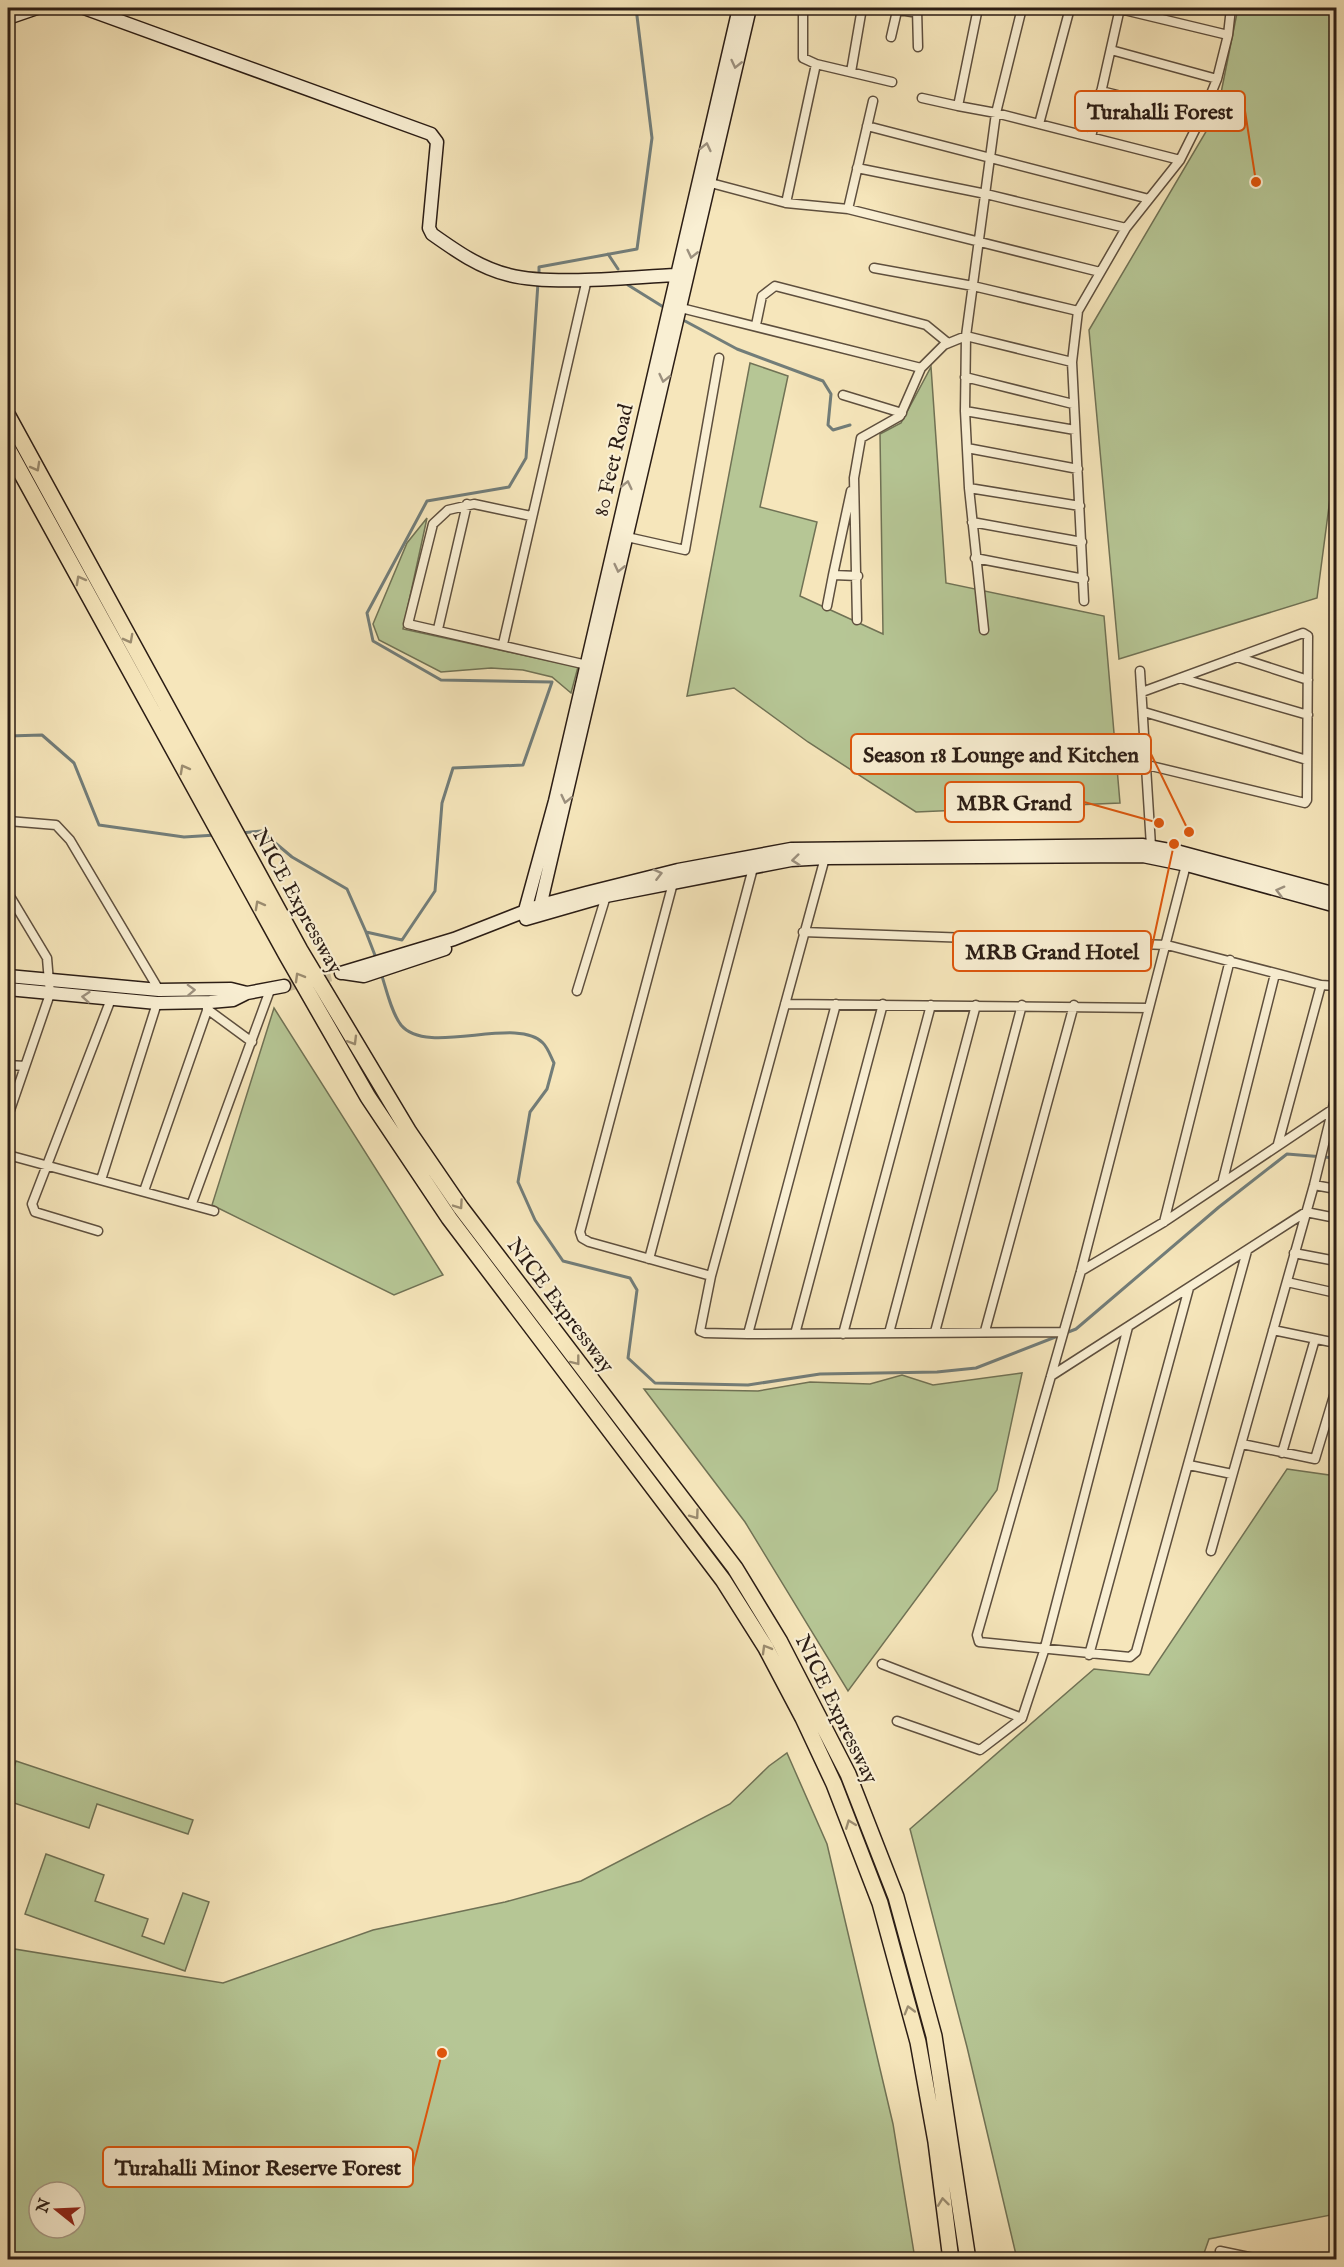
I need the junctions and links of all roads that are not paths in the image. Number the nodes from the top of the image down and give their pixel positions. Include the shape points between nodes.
1 (37, 8) edge
2 (84, 8) edge
3 (739, 8) edge
4 (750, 8) edge
5 (803, 8) edge
6 (862, 8) edge
7 (886, 8) edge
8 (918, 8) edge
9 (978, 8) edge
10 (1022, 8) edge
11 (1070, 8) edge
12 (1120, 8) edge
13 (1231, 8) edge
14 (897, 10) junction
15 (8, 18) edge
16 (1228, 35) junction
17 (891, 38) dead end
18 (918, 47) dead end
19 (1111, 50) junction
20 (816, 64) junction
21 (851, 72) junction
22 (1217, 79) junction
23 (892, 82) dead end
24 (1101, 91) junction
25 (922, 98) dead end
26 (873, 101) dead end
27 (958, 106) junction
28 (996, 113) junction
29 (1202, 116) junction
30 (1039, 124) junction
31 (867, 126) junction
32 (1092, 137) junction
33 (992, 159) junction
34 (1180, 160) junction
35 (857, 168) junction
36 (704, 181) junction
37 (986, 194) junction
38 (1149, 199) junction
39 (786, 202) junction
40 (848, 209) junction
41 (1126, 228) junction
42 (977, 240) junction
43 (874, 268) dead end
44 (1101, 272) junction
45 (676, 275) junction
46 (587, 279) junction
47 (973, 286) junction
48 (674, 307) junction
49 (1078, 310) junction
50 (756, 325) junction
51 (966, 336) junction
52 (948, 343) junction
53 (719, 358) dead end
54 (1072, 362) junction
55 (921, 368) junction
56 (965, 377) junction
57 (843, 395) dead end
58 (1073, 404) junction
59 (965, 411) junction
60 (902, 413) junction
61 (8, 416) edge
62 (1075, 430) junction
63 (967, 448) junction
64 (8, 449) edge
65 (1078, 469) junction
66 (854, 478) junction
67 (969, 488) junction
68 (467, 504) junction
69 (1080, 506) junction
70 (531, 516) junction
71 (972, 522) junction
72 (627, 537) junction
73 (1082, 542) junction
74 (975, 558) junction
75 (833, 575) junction
76 (858, 576) junction
77 (1084, 579) junction
78 (1084, 601) dead end
79 (827, 606) dead end
80 (856, 620) dead end
81 (438, 629) junction
82 (984, 630) dead end
83 (503, 644) junction
84 (1236, 657) junction
85 (587, 665) junction
86 (1140, 671) dead end
87 (1180, 678) junction
88 (1308, 680) junction
89 (1142, 692) junction
90 (1144, 712) junction
91 (1308, 715) junction
92 (1307, 760) junction
93 (1147, 765) junction
94 (220, 817) junction
95 (8, 821) edge
96 (1151, 846) junction
97 (826, 853) junction
98 (1188, 860) junction
99 (753, 868) junction
100 (673, 883) junction
101 (8, 892) edge
102 (1336, 894) edge
103 (606, 896) junction
104 (1336, 906) edge
105 (540, 910) junction
106 (524, 916) junction
107 (803, 932) junction
108 (1167, 945) junction
109 (1230, 960) junction
110 (362, 970) dead end
111 (1275, 974) junction
112 (8, 976) edge
113 (49, 980) junction
114 (1321, 985) junction
115 (284, 986) tunnel mouth
116 (1336, 986) edge
117 (8, 989) edge
118 (270, 990) junction
119 (578, 991) dead end
120 (247, 993) junction
121 (50, 994) junction
122 (158, 996) junction
123 (111, 999) junction
124 (785, 1004) junction
125 (836, 1004) junction
126 (884, 1004) junction
127 (931, 1005) junction
128 (976, 1005) junction
129 (1022, 1005) junction
130 (1074, 1005) junction
131 (209, 1006) junction
132 (1149, 1008) junction
133 (252, 1042) junction
134 (8, 1065) edge
135 (25, 1066) junction
136 (1336, 1095) edge
137 (1333, 1109) junction
138 (8, 1116) edge
139 (1278, 1144) junction
140 (8, 1155) edge
141 (46, 1164) junction
142 (101, 1180) junction
143 (1223, 1180) junction
144 (1314, 1185) junction
145 (1336, 1189) edge
146 (144, 1191) junction
147 (192, 1203) junction
148 (214, 1211) dead end
149 (1306, 1212) junction
150 (1336, 1218) edge
151 (1164, 1222) junction
152 (98, 1231) dead end
153 (1248, 1251) junction
154 (1294, 1253) junction
155 (649, 1259) junction
156 (1336, 1261) edge
157 (1082, 1271) junction
158 (711, 1276) junction
159 (1287, 1282) junction
160 (1189, 1288) junction
161 (1336, 1293) edge
162 (1128, 1327) junction
163 (1273, 1330) junction
164 (986, 1331) junction
165 (935, 1332) junction
166 (1063, 1332) junction
167 (889, 1333) junction
168 (748, 1334) junction
169 (795, 1334) junction
170 (843, 1334) junction
171 (1315, 1339) junction
172 (1336, 1343) edge
173 (1051, 1376) junction
174 (1336, 1389) edge
175 (1242, 1444) junction
176 (1282, 1453) junction
177 (1189, 1465) junction
178 (1232, 1474) junction
179 (1211, 1551) dead end
180 (1044, 1651) junction
181 (1089, 1655) junction
182 (882, 1664) dead end
183 (1022, 1718) junction
184 (897, 1721) dead end
185 (1221, 2251) dead end
186 (951, 2259) edge
187 (968, 2259) edge
188 (1263, 2259) edge

1 - 15 main road
2 - 46 main road via 431,134 437,142 430,232 466,258 506,274
36 -> 3 main road, 80 Feet Road
4 -> 36 main road, 80 Feet Road
5 - 20 street via 803,58
6 - 21 street
7 - 14 street
8 - 14 street
8 - 18 street
9 - 27 street
10 - 28 street
11 - 30 street
12 - 16 street
12 - 19 street
13 - 16 street
14 - 17 street
16 - 22 street
19 - 22 street
19 - 24 street
20 - 21 street
20 - 39 street
21 - 23 street
22 - 29 street
24 - 29 street
24 - 32 street
25 - 27 street
26 - 31 street
27 - 28 street
28 - 30 street
28 - 33 street
29 - 34 street
30 - 32 street
31 - 33 street
31 - 35 street
32 - 34 street
33 - 37 street
33 - 38 street
34 - 38 street
35 - 37 street
35 - 40 street
36 - 39 street
36 - 45 main road, 80 Feet Road
36 -> 48 main road, 80 Feet Road
37 - 41 street
37 - 42 street
38 - 41 street
39 - 40 street
40 - 42 street
41 - 44 street
42 - 44 street
42 - 47 street
43 - 47 street
44 - 49 street
45 - 46 main road
45 - 48 main road, 80 Feet Road
46 - 70 street
47 - 49 street
47 - 51 street
48 - 50 street
48 -> 72 main road, 80 Feet Road
85 -> 48 main road, 80 Feet Road
49 - 54 street
50 - 52 street via 762,296 775,286 926,325
50 - 55 street
51 - 52 street
51 - 54 street
51 - 56 street
52 - 55 street
53 - 72 street via 685,550
54 - 58 street
55 - 60 street
56 - 58 street
56 - 59 street
57 - 60 street
58 - 62 street
59 - 62 street
59 - 63 street
60 - 66 street via 861,438
61 -> 94 highway, NICE Expressway
62 - 65 street
63 - 65 street
63 - 67 street
94 -> 64 highway, NICE Expressway
65 - 69 street
66 - 75 street
66 - 76 street
67 - 69 street
67 - 71 street
68 - 70 street
68 - 81 street
68 - 81 street via 451,508 433,524 408,624
69 - 73 street
70 - 83 street
71 - 73 street
71 - 74 street
72 -> 105 main road, 80 Feet Road
73 - 77 street
74 - 77 street
74 - 82 street
75 - 76 street
75 - 79 street
76 - 80 street
77 - 78 street
81 - 83 street
83 - 85 street
84 - 87 street
84 - 88 street
84 - 88 street via 1305,633
85 - 106 main road, 80 Feet Road
86 - 89 street
87 - 89 street
87 - 91 street
88 - 91 street
89 - 90 street
90 - 92 street
90 - 93 street
91 - 92 street
92 - 93 street via 1304,804
93 - 96 street
186 -> 94 highway, NICE Expressway via 918,2042 880,1903 834,1784 803,1718 766,1648 723,1580 449,1218 397,1141 328,1028 225,843
94 -> 187 highway, NICE Expressway via 243,844 318,981 409,1132 461,1208 735,1568 816,1710 848,1774 899,1907 934,2036
95 - 122 street via 56,825 70,840
96 - 97 main road
96 - 98 main road
97 - 98 main road via 1117,854
97 -> 99 main road
105 -> 97 main road via 678,870 791,849
97 - 107 street
98 - 102 main road
104 -> 98 main road
98 - 108 street
99 - 100 main road
99 - 155 street
100 - 103 main road
100 - 155 street via 580,1232 589,1242
101 - 113 street via 47,958
103 - 105 main road
103 - 119 street
105 - 106 main road
106 - 110 main road
107 - 108 street
107 - 124 street
108 - 109 street
108 - 132 street
109 - 111 street
109 - 151 street
111 - 114 street
111 - 143 street
112 - 113 main road
113 - 121 street
113 - 122 main road
114 - 116 street
114 - 139 street
115 - 118 main road
117 - 121 main road
118 - 120 main road
118 - 133 street
122 -> 120 main road via 231,989
120 - 131 main road
123 -> 121 main road
121 - 135 street
122 - 123 main road
122 - 131 main road
122 - 142 street
123 - 141 street
124 - 125 street
124 - 158 street
125 - 126 street
125 - 168 street
126 - 127 street
126 - 169 street
127 - 128 street
127 - 170 street
128 - 129 street
128 - 167 street
129 - 130 street
129 - 165 street
130 - 132 street
130 - 164 street
131 - 133 street
131 - 146 street
132 - 157 street
133 - 147 street
134 - 135 street
135 - 138 street
136 - 137 street
137 - 139 street
137 - 144 street
139 - 143 street
140 - 141 street
141 - 142 street
141 - 152 street via 32,1204 35,1212
142 - 146 street
143 - 151 street
144 - 145 street
144 - 149 street
146 - 147 street
147 - 148 street
149 - 150 street
149 - 153 street
149 - 154 street
151 - 157 street
153 - 160 street
153 - 177 street
154 - 156 street
154 - 159 street
155 - 158 street
157 - 166 street
158 - 168 street via 700,1331
159 - 161 street
159 - 163 street
160 - 162 street
160 - 181 street
162 - 173 street
162 - 180 street
163 - 171 street
163 - 175 street
164 - 165 street
164 - 166 street
165 - 167 street
166 - 173 street
167 - 170 street
168 - 169 street
169 - 170 street
171 - 172 street
171 - 176 street
173 - 180 street via 977,1635 981,1643
174 - 176 street via 1316,1459
175 - 176 street
175 - 178 street
177 - 178 street
177 - 181 street via 1136,1652 1130,1657
178 - 179 street
180 - 181 street
180 - 183 street
182 - 183 street
183 - 184 street via 980,1750
185 - 188 street

